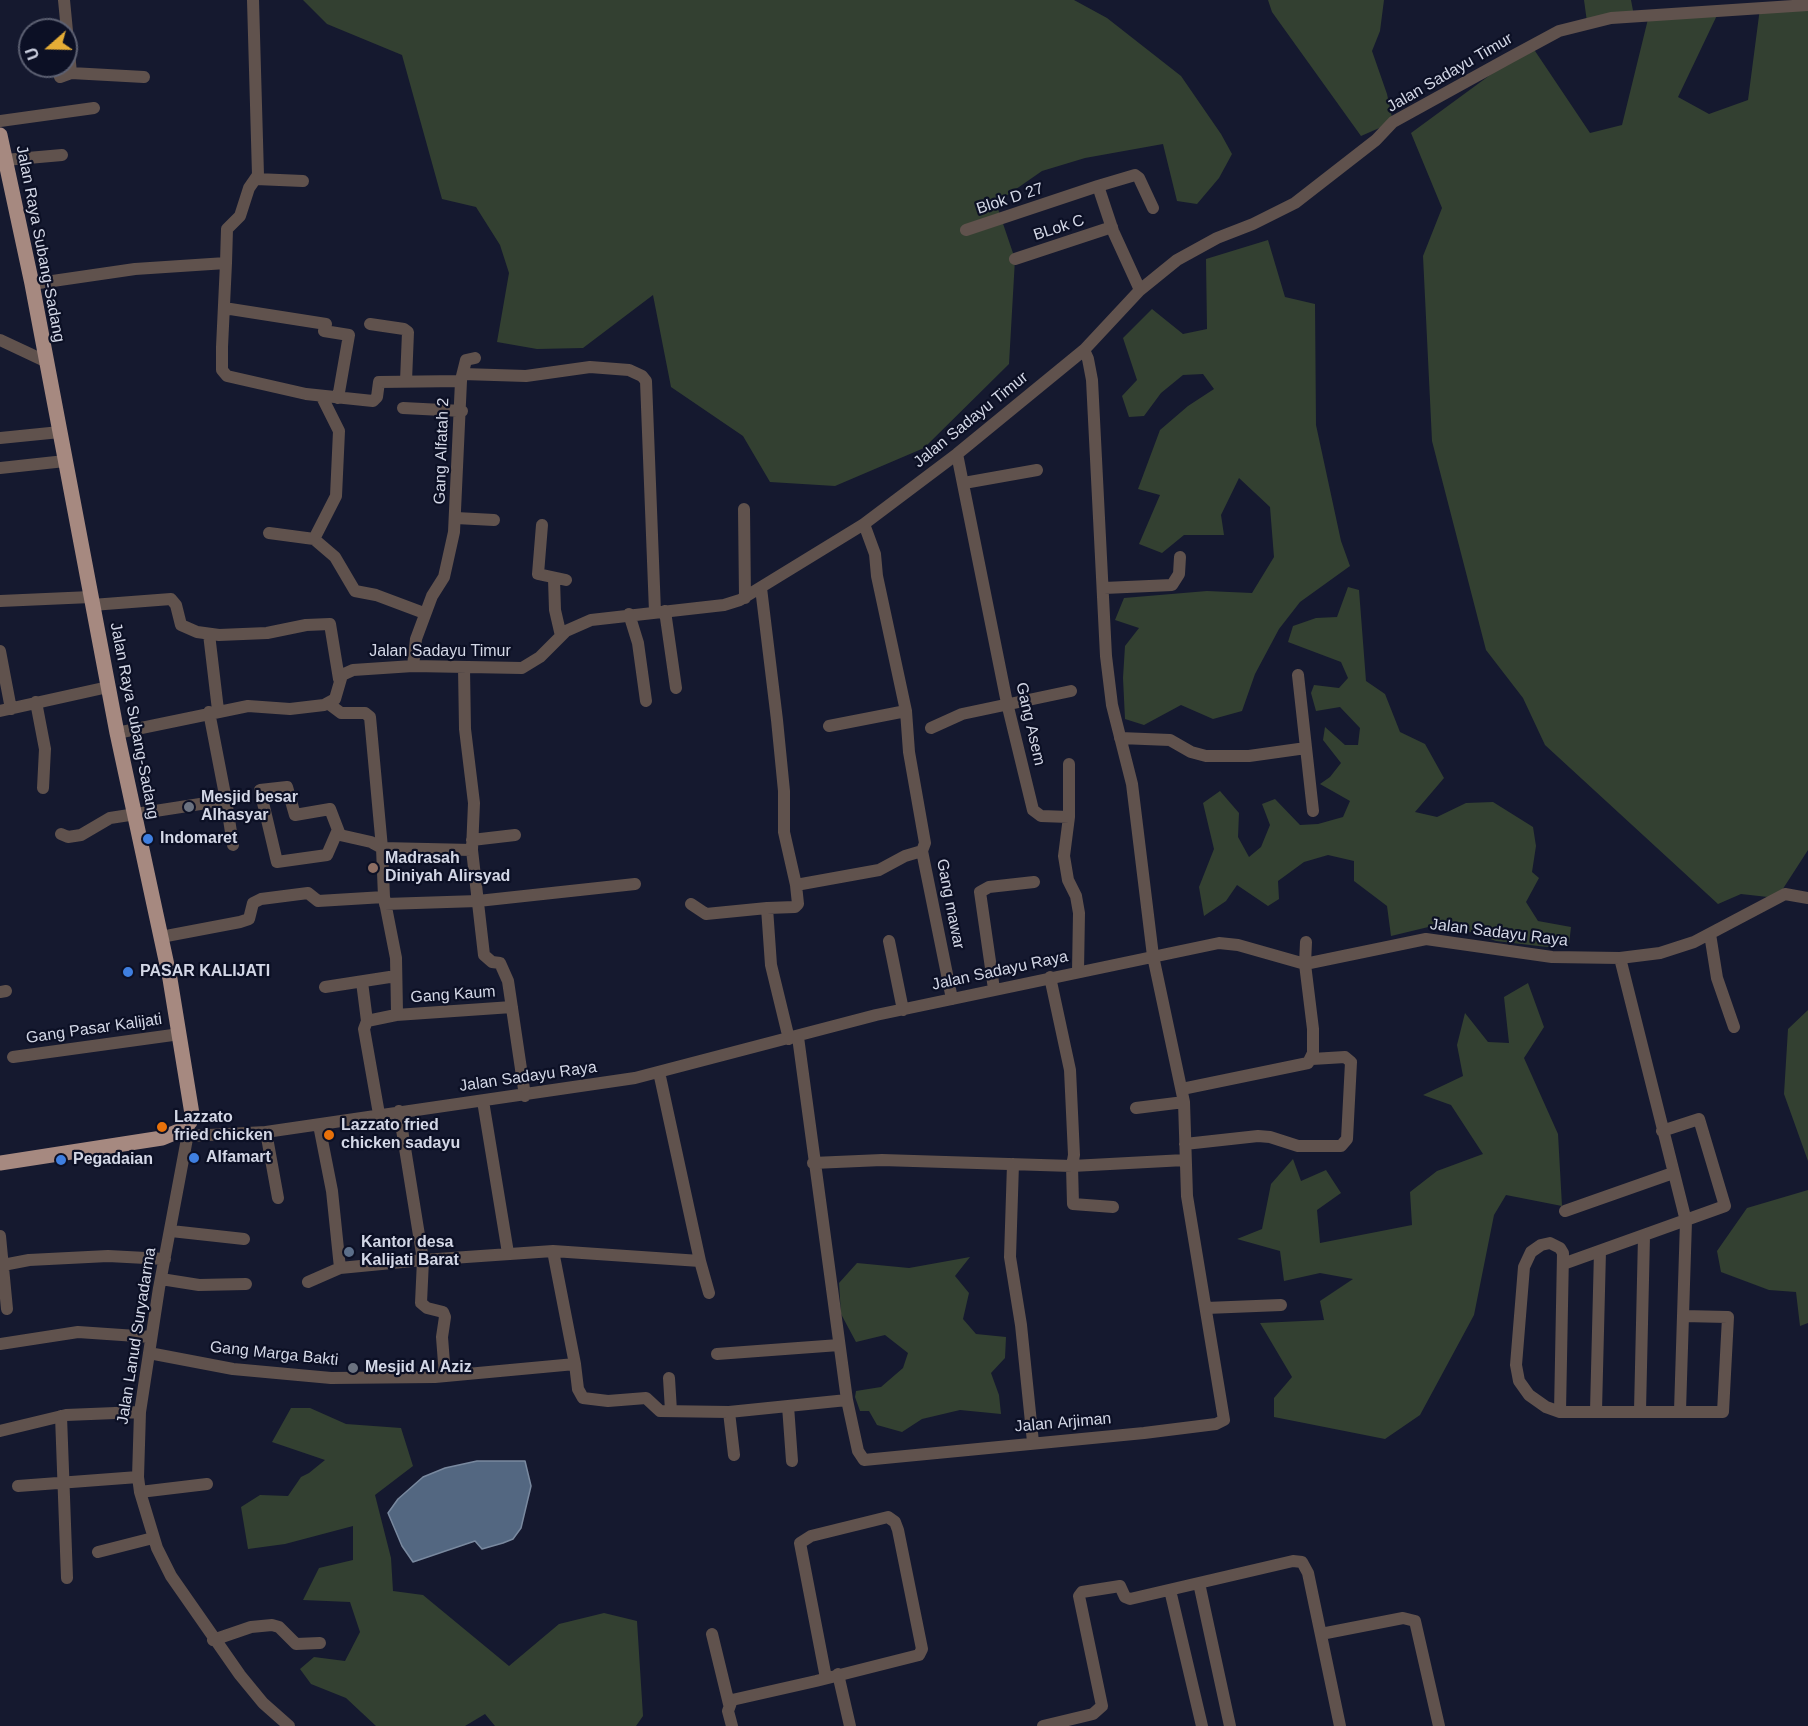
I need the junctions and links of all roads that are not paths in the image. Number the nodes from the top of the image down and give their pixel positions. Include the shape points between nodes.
1 (64, 0) edge
2 (253, 0) edge
3 (1720, 5) edge
4 (1808, 5) edge
5 (144, 77) dead end
6 (94, 108) dead end
7 (0, 121) edge
8 (0, 135) edge
9 (62, 155) dead end
10 (5, 160) junction
11 (256, 179) junction
12 (303, 181) dead end
13 (1098, 186) junction
14 (1153, 208) dead end
15 (1112, 227) junction
16 (966, 230) dead end
17 (1015, 259) dead end
18 (226, 263) junction
19 (32, 284) junction
20 (1140, 290) junction
21 (224, 309) junction
22 (370, 324) dead end
23 (0, 340) edge
24 (1084, 350) junction
25 (475, 358) dead end
26 (45, 362) junction
27 (462, 378) junction
28 (406, 381) junction
29 (322, 397) junction
30 (338, 398) junction
31 (403, 408) dead end
32 (462, 411) junction
33 (60, 432) junction
34 (0, 438) edge
35 (957, 454) junction
36 (65, 461) junction
37 (0, 468) edge
38 (1037, 470) dead end
39 (964, 483) junction
40 (744, 509) dead end
41 (456, 518) junction
42 (494, 520) dead end
43 (864, 524) junction
44 (542, 525) dead end
45 (269, 533) dead end
46 (314, 539) junction
47 (1180, 557) dead end
48 (761, 588) junction
49 (1104, 588) junction
50 (745, 598) junction
51 (0, 601) edge
52 (92, 601) junction
53 (660, 611) junction
54 (424, 613) junction
55 (629, 614) junction
56 (209, 633) junction
57 (561, 636) junction
58 (0, 651) edge
59 (413, 666) junction
60 (464, 668) junction
61 (1298, 675) dead end
62 (339, 679) junction
63 (108, 687) junction
64 (676, 688) dead end
65 (1071, 691) dead end
66 (646, 701) dead end
67 (36, 702) junction
68 (1007, 703) junction
69 (329, 704) junction
70 (5, 710) edge
71 (213, 711) junction
72 (906, 711) junction
73 (829, 726) dead end
74 (931, 728) dead end
75 (117, 733) junction
76 (1120, 738) junction
77 (1306, 748) junction
78 (1069, 764) dead end
79 (43, 788) dead end
80 (226, 800) junction
81 (1313, 811) dead end
82 (134, 814) junction
83 (1069, 817) junction
84 (337, 832) junction
85 (60, 834) dead end
86 (515, 835) dead end
87 (233, 845) dead end
88 (472, 845) junction
89 (382, 848) junction
90 (922, 851) junction
91 (1034, 882) dead end
92 (635, 885) dead end
93 (796, 885) junction
94 (1808, 898) edge
95 (384, 900) junction
96 (478, 901) junction
97 (691, 904) dead end
98 (767, 908) junction
99 (1710, 934) junction
100 (161, 936) junction
101 (889, 941) dead end
102 (1306, 942) dead end
103 (1154, 956) junction
104 (1620, 958) junction
105 (1305, 964) junction
106 (1078, 971) junction
107 (396, 976) junction
108 (1050, 977) junction
109 (362, 982) junction
110 (324, 987) dead end
111 (994, 989) junction
112 (952, 999) junction
113 (512, 1006) junction
114 (903, 1010) junction
115 (396, 1015) junction
116 (368, 1021) junction
117 (1734, 1027) dead end
118 (180, 1034) junction
119 (794, 1038) junction
120 (13, 1057) dead end
121 (1312, 1059) junction
122 (659, 1072) junction
123 (1182, 1089) junction
124 (525, 1096) junction
125 (483, 1101) junction
126 (1184, 1102) junction
127 (1136, 1108) dead end
128 (399, 1111) junction
129 (379, 1114) junction
130 (319, 1125) junction
131 (189, 1129) junction
132 (1662, 1131) junction
133 (266, 1132) junction
134 (1185, 1144) junction
135 (1185, 1160) junction
136 (0, 1163) edge
137 (813, 1163) junction
138 (1013, 1164) junction
139 (1072, 1166) junction
140 (1673, 1173) junction
141 (278, 1198) dead end
142 (1113, 1207) dead end
143 (1565, 1210) dead end
144 (1686, 1221) junction
145 (171, 1231) junction
146 (0, 1236) edge
147 (1644, 1236) junction
148 (244, 1239) dead end
149 (553, 1251) junction
150 (1600, 1251) junction
151 (508, 1253) junction
152 (165, 1259) junction
153 (423, 1260) junction
154 (700, 1261) junction
155 (1563, 1264) junction
156 (3, 1265) junction
157 (340, 1268) junction
158 (161, 1279) junction
159 (308, 1282) dead end
160 (246, 1284) dead end
161 (709, 1293) dead end
162 (1281, 1305) dead end
163 (1206, 1308) junction
164 (7, 1310) dead end
165 (1683, 1316) junction
166 (151, 1337) junction
167 (0, 1344) edge
168 (839, 1345) junction
169 (149, 1353) junction
170 (717, 1354) dead end
171 (575, 1364) junction
172 (445, 1376) junction
173 (669, 1378) dead end
174 (847, 1400) junction
175 (788, 1406) junction
176 (671, 1410) junction
177 (1640, 1411) junction
178 (1680, 1411) junction
179 (140, 1412) junction
180 (729, 1412) junction
181 (1560, 1412) junction
182 (1596, 1412) junction
183 (61, 1416) junction
184 (0, 1431) edge
185 (1034, 1442) junction
186 (734, 1455) dead end
187 (792, 1461) dead end
188 (138, 1477) junction
189 (64, 1481) junction
190 (207, 1484) dead end
191 (18, 1486) dead end
192 (140, 1492) junction
193 (153, 1538) junction
194 (98, 1552) dead end
195 (67, 1578) dead end
196 (1199, 1583) junction
197 (1170, 1590) junction
198 (712, 1634) dead end
199 (1321, 1634) junction
200 (213, 1640) junction
201 (320, 1643) dead end
202 (832, 1676) junction
203 (729, 1704) junction
204 (285, 1726) edge
205 (732, 1726) edge
206 (850, 1726) edge
207 (1043, 1726) edge
208 (1202, 1726) edge
209 (1230, 1726) edge
210 (1340, 1726) edge
211 (1439, 1726) edge

1 - 5 street via 65,75
2 - 11 street
3 - 4 street, Jalan Sadayu Timur
3 - 20 street, Jalan Sadayu Timur via 1611,18 1544,39 1393,122 1359,154 1295,203 1196,248
6 - 7 street
8 - 10 main road, Jalan Raya Subang-Sadang
9 - 10 street
10 - 19 main road, Jalan Raya Subang-Sadang
11 - 12 street
11 - 18 street via 240,216 227,230
13 - 14 street, Blok D 27 via 1133,175 1139,178
13 - 15 street
13 - 16 street, Blok D 27
15 - 17 street, BLok C
15 - 20 street
18 - 19 street via 135,269
18 - 21 street
19 - 26 main road, Jalan Raya Subang-Sadang
20 - 24 street, Jalan Sadayu Timur
21 - 29 street, Gang Alfatah 2 via 224,374
21 - 30 street via 326,324 324,331 349,335
22 - 28 street via 408,332
23 - 26 street
24 - 35 street, Jalan Sadayu Timur
24 - 49 street, Jalan Arjiman via 1091,374
25 - 27 street via 466,360
26 - 33 main road, Jalan Raya Subang-Sadang
27 - 28 street, Gang Alfatah 2
27 - 32 street, Gang Alfatah 2
27 - 53 street via 526,376 590,367 629,370 642,376 646,381
28 - 30 street, Gang Alfatah 2 via 379,382 374,401
29 - 30 street, Gang Alfatah 2
29 - 46 street via 339,431 336,496
31 - 32 street
32 - 41 street, Gang Alfatah 2
33 - 34 street
33 - 36 main road, Jalan Raya Subang-Sadang
35 - 39 street, Gang Asem
35 - 43 street, Jalan Sadayu Timur
36 - 37 street
36 - 52 main road, Jalan Raya Subang-Sadang
38 - 39 street
39 - 68 street, Gang Asem
40 - 50 street
41 - 42 street
41 - 54 street, Gang Alfatah 2 via 444,577
43 - 48 street, Jalan Sadayu Timur
43 - 72 street, Gang mawar via 875,554
44 - 57 street via 538,572 540,576 560,579 555,610
45 - 46 street
46 - 54 street via 335,556 355,591
47 - 49 street via 1179,574 1172,585
48 - 50 street, Jalan Sadayu Timur
48 - 93 street via 777,720 784,832
49 - 76 street, Jalan Arjiman via 1106,656
50 - 53 street, Jalan Sadayu Timur via 724,605
51 - 52 street
52 - 56 street via 171,599 176,602 181,625
52 - 63 main road, Jalan Raya Subang-Sadang
53 - 55 street, Jalan Sadayu Timur
53 - 64 street
54 - 59 street, Gang Alfatah 2
55 - 57 street, Jalan Sadayu Timur via 591,620
55 - 66 street via 638,643
56 - 62 street via 267,633 330,624
56 - 71 street
57 - 60 street, Jalan Sadayu Timur via 526,667
58 - 70 street
59 - 60 street, Jalan Sadayu Timur
59 - 62 street, Jalan Sadayu Timur via 353,670
60 - 88 street via 465,729 474,803
61 - 77 street
62 - 69 street via 337,694
63 - 67 street
63 - 75 main road, Jalan Raya Subang-Sadang
65 - 68 street
67 - 70 street
67 - 79 street via 45,749
68 - 74 street via 962,714
68 - 83 street, Gang Asem via 1033,810 1041,816
69 - 71 street via 290,709 255,705
69 - 89 street, Gang Kaum via 341,713 365,713 370,717
71 - 75 street
71 - 80 street
72 - 73 street
72 - 90 street, Gang mawar via 909,752 926,843
75 - 82 main road, Jalan Raya Subang-Sadang
76 - 77 street via 1170,740 1206,756 1249,756
76 - 103 street, Jalan Arjiman via 1132,784
77 - 81 street
78 - 83 street
80 - 82 street
80 - 87 street
82 - 85 street via 110,818 81,835
82 - 100 main road, Jalan Raya Subang-Sadang
83 - 106 street via 1064,856 1068,880 1076,896
84 - 84 street via 330,809 297,815 287,788 260,790 277,862 327,855
84 - 89 street
86 - 88 street
88 - 89 street
88 - 96 street
89 - 95 street, Gang Kaum
90 - 93 street via 879,870
90 - 112 street, Gang mawar
91 - 111 street via 989,887 980,892
92 - 96 street
93 - 98 street via 795,907
94 - 99 street, Jalan Sadayu Raya via 1785,894
95 - 96 street
95 - 100 street via 318,901 308,893 266,898 253,903 249,919
95 - 107 street, Gang Kaum
96 - 113 street via 484,955 504,968
97 - 98 street via 706,914
98 - 119 street, Jalan Arjiman via 771,965
99 - 104 street, Jalan Sadayu Raya via 1660,953
99 - 117 street via 1717,978
100 - 118 main road, Jalan Raya Subang-Sadang
101 - 114 street
102 - 105 street
103 - 105 street, Jalan Sadayu Raya via 1227,943
103 - 106 street, Jalan Sadayu Raya
103 - 123 street, Jalan Arjiman
104 - 105 street, Jalan Sadayu Raya via 1531,956 1426,939
104 - 132 street
105 - 121 street via 1313,1029
106 - 108 street, Jalan Sadayu Raya
107 - 109 street
107 - 115 street, Gang Kaum
108 - 111 street, Jalan Sadayu Raya
108 - 139 street via 1070,1070
109 - 110 street
109 - 116 street
111 - 112 street, Jalan Sadayu Raya
112 - 114 street, Jalan Sadayu Raya
113 - 115 street, Gang Kaum
113 - 124 street
114 - 119 street, Jalan Sadayu Raya
115 - 116 street, Gang Kaum
116 - 129 street via 364,1029
118 - 120 street, Gang Pasar Kalijati
118 - 131 main road, Jalan Raya Subang-Sadang via 192,1100
119 - 122 street, Jalan Sadayu Raya
119 - 137 street, Jalan Arjiman
121 - 123 street via 1304,1065
121 - 134 street via 1350,1059 1347,1139 1341,1146 1298,1146 1266,1137
122 - 124 street, Jalan Sadayu Raya
122 - 154 street
123 - 126 street, Jalan Arjiman
124 - 125 street, Jalan Sadayu Raya
125 - 128 street, Jalan Sadayu Raya
125 - 151 street
126 - 127 street
126 - 134 street, Jalan Arjiman
128 - 129 street, Jalan Sadayu Raya
128 - 153 street
129 - 130 street, Jalan Sadayu Raya
130 - 133 street, Jalan Sadayu Raya
130 - 157 street via 335,1209
131 - 133 street, Jalan Sadayu Raya
131 - 136 main road via 136,1144
131 - 145 street, Jalan Lanud Suryadarma
132 - 140 street
132 - 144 street via 1699,1119 1725,1206
133 - 141 street
134 - 135 street, Jalan Arjiman
135 - 139 street
135 - 163 street, Jalan Arjiman via 1187,1196
137 - 138 street via 882,1160
137 - 168 street, Jalan Arjiman
138 - 139 street
138 - 185 street via 1010,1257
139 - 142 street via 1073,1204
140 - 143 street
140 - 144 street
144 - 147 street
144 - 165 street
145 - 148 street
145 - 152 street, Jalan Lanud Suryadarma
146 - 156 street
147 - 150 street
147 - 177 street
149 - 151 street
149 - 154 street
149 - 171 street
150 - 155 street
150 - 182 street
151 - 153 street
152 - 156 street via 108,1256
152 - 158 street, Jalan Lanud Suryadarma
153 - 157 street
153 - 172 street via 421,1303 446,1317 442,1337
154 - 161 street
155 - 181 street
155 - 181 street via 1563,1253 1556,1245 1540,1245 1531,1252 1524,1267 1516,1365 1519,1381 1529,1395
156 - 164 street
157 - 159 street
158 - 160 street via 210,1285
158 - 166 street, Jalan Lanud Suryadarma
162 - 163 street
163 - 185 street, Jalan Arjiman via 1224,1415 1221,1423
165 - 178 street
165 - 178 street via 1728,1317 1724,1412
166 - 167 street via 78,1332
166 - 169 street, Jalan Lanud Suryadarma
168 - 170 street
168 - 174 street, Jalan Arjiman
169 - 172 street, Gang Marga Bakti via 277,1374 331,1378
169 - 179 street, Jalan Lanud Suryadarma
171 - 172 street, Gang Marga Bakti
171 - 176 street via 583,1398 646,1398 657,1410
173 - 176 street
174 - 175 street
174 - 185 street, Jalan Arjiman via 858,1451 864,1460
175 - 180 street
175 - 187 street
176 - 180 street
177 - 178 street
177 - 182 street
179 - 183 street
179 - 188 street, Jalan Lanud Suryadarma
180 - 186 street
181 - 182 street
183 - 184 street
183 - 189 street
188 - 189 street
188 - 192 street, Jalan Lanud Suryadarma
189 - 191 street
189 - 195 street
190 - 192 street
192 - 193 street, Jalan Lanud Suryadarma
193 - 194 street
193 - 200 street, Jalan Lanud Suryadarma via 171,1576
196 - 197 street
196 - 199 street via 1302,1562
196 - 209 street
197 - 207 street via 1130,1599 1120,1586 1080,1594 1102,1706 1093,1714
197 - 208 street
198 - 203 street
199 - 210 street
199 - 211 street via 1403,1618 1415,1621
200 - 201 street via 251,1627 272,1625 296,1644
200 - 204 street, Jalan Lanud Suryadarma
202 - 202 street via 800,1543 811,1536 888,1517 898,1530 922,1649 912,1658
202 - 203 street via 732,1700
202 - 206 street
203 - 205 street

